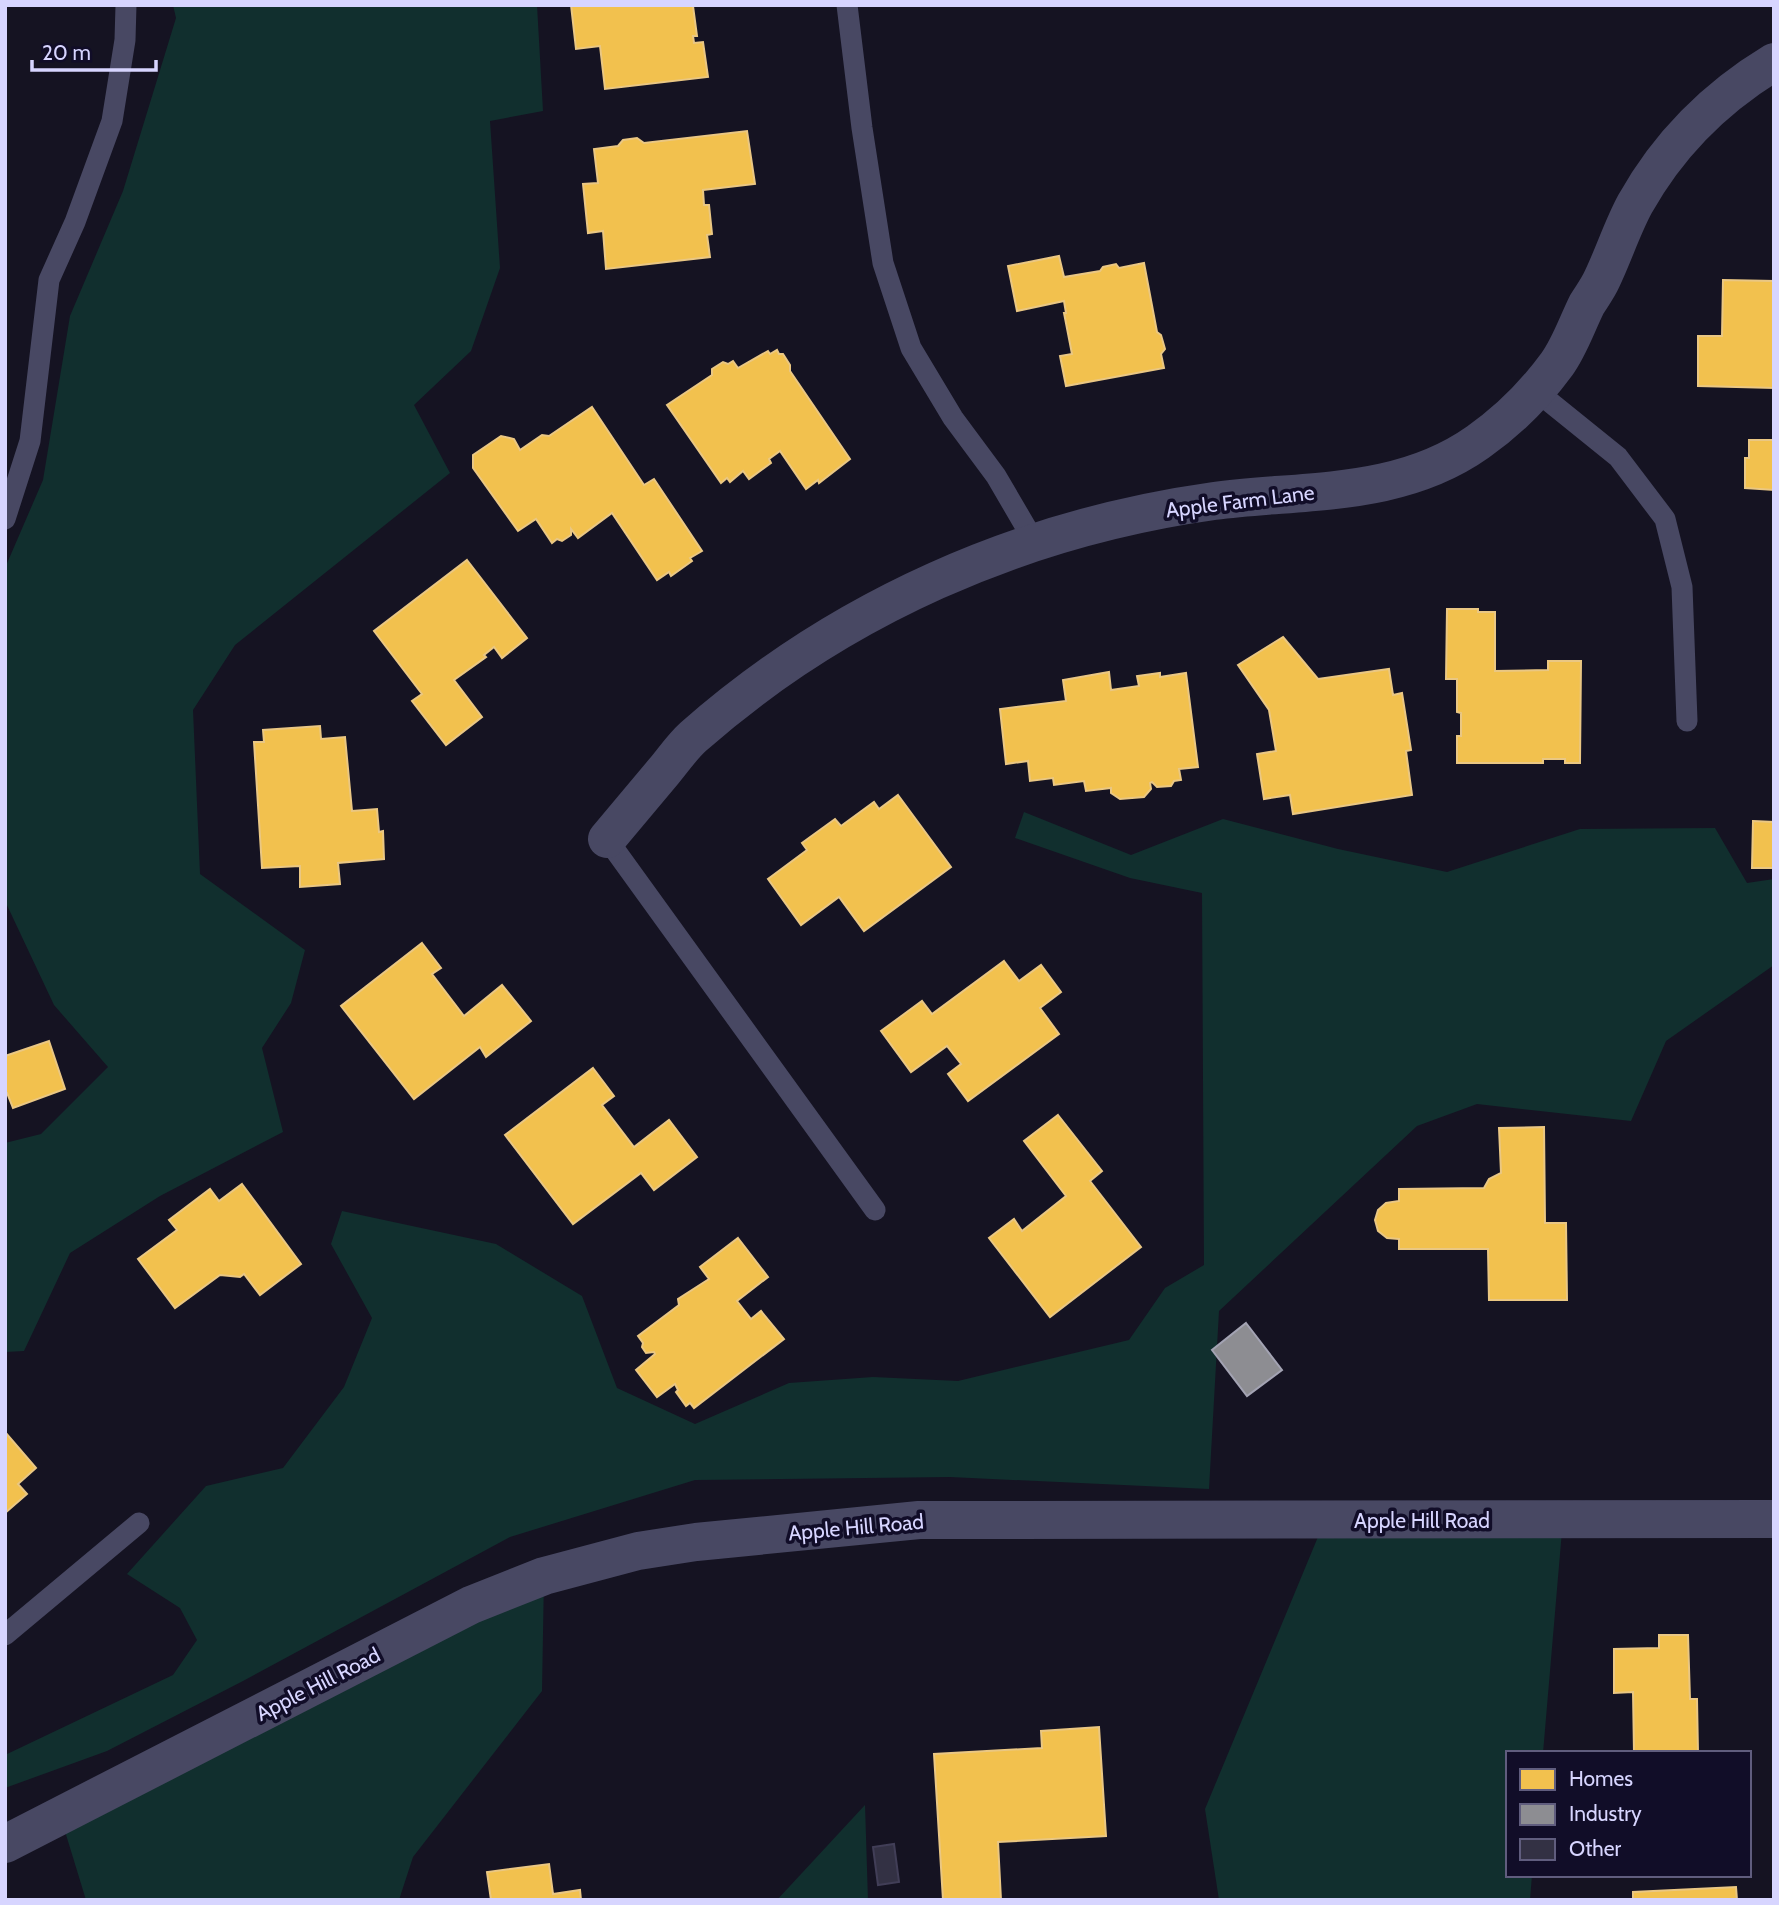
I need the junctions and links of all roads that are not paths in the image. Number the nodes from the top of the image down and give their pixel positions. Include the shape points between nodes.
1 (126, 5) edge
2 (847, 5) edge
3 (1774, 62) edge
4 (1535, 390) junction
5 (5, 519) edge
6 (1034, 541) junction
7 (1687, 721) dead end
8 (607, 839) joint
9 (876, 1210) dead end
10 (1774, 1519) edge
11 (139, 1522) dead end
12 (5, 1635) edge
13 (5, 1843) edge

1 - 5 lane via 112,121 49,280 30,441
2 - 6 lane via 883,263 911,348
3 - 4 street, Apple Farm Lane via 1695,123 1650,179 1573,337
4 - 6 street, Apple Farm Lane via 1478,443 1434,467 1388,482 1132,514
4 - 7 lane via 1618,457 1665,519 1682,587
6 - 8 street, Apple Farm Lane via 934,580 783,666 691,739
8 - 9 lane
10 - 13 street, Apple Hill Road via 919,1520 638,1551 544,1576 471,1605
11 - 12 lane

